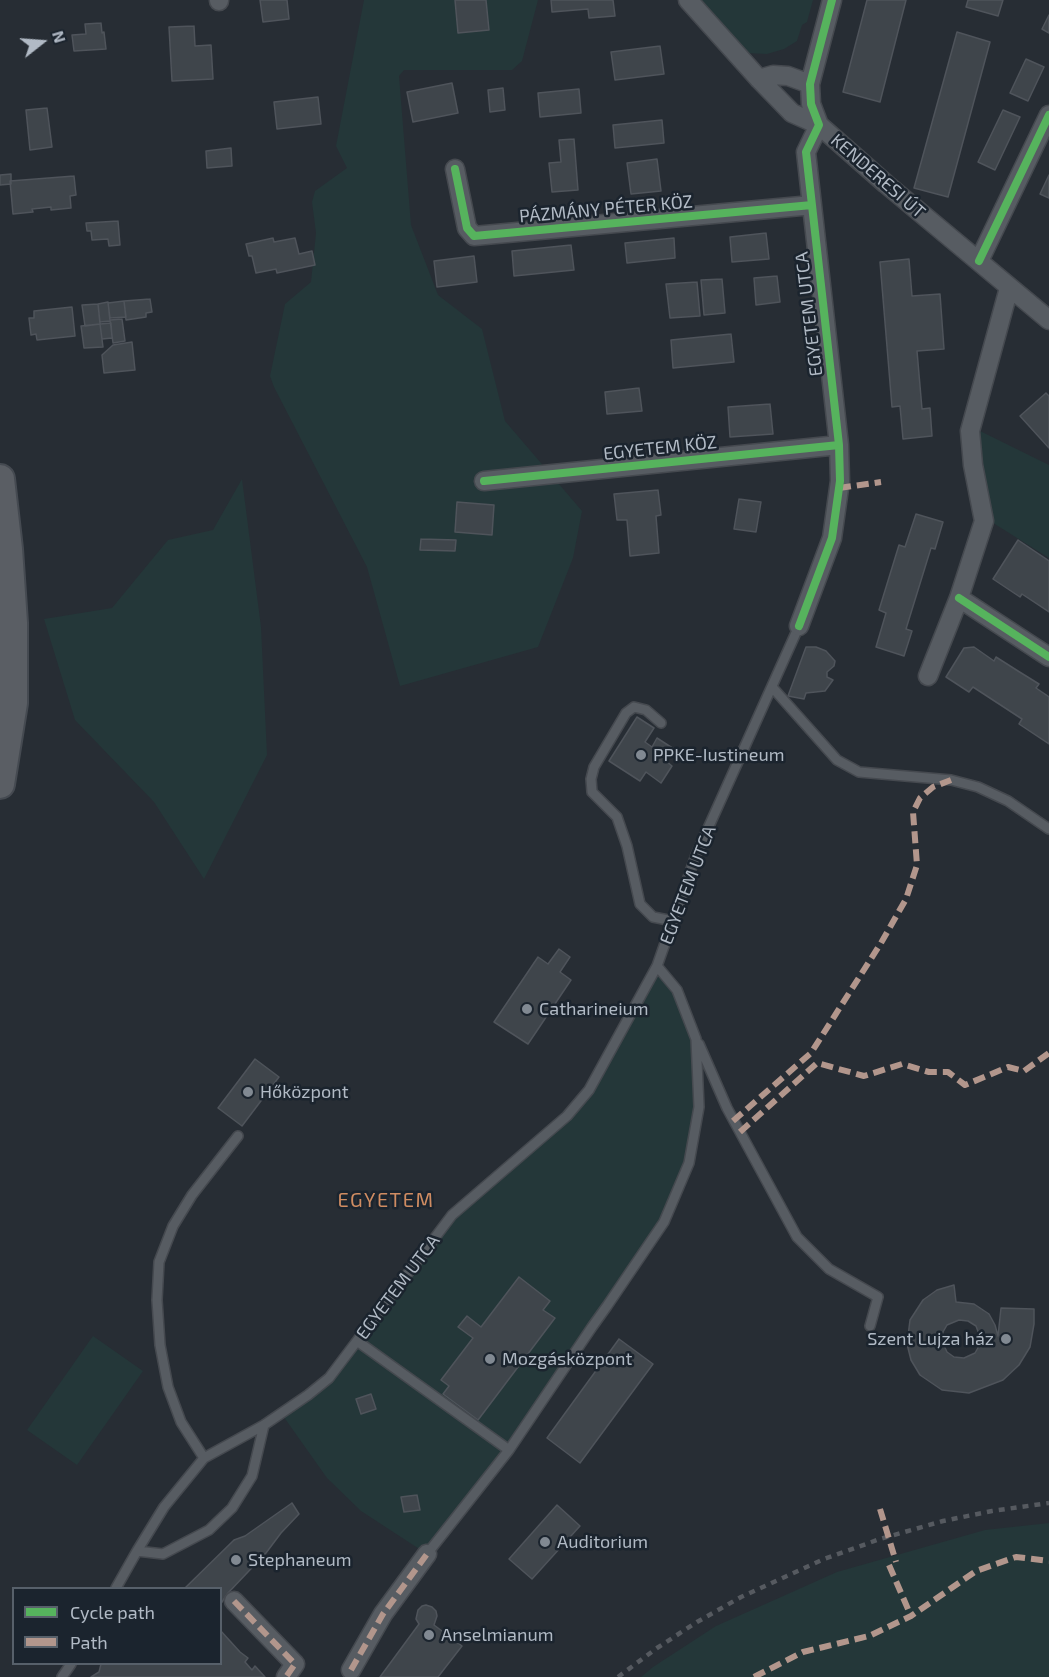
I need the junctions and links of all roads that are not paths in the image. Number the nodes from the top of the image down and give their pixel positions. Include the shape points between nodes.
1 (688, 0) edge
2 (832, 0) edge
3 (759, 79) junction
4 (810, 84) junction
5 (1049, 115) edge
6 (819, 125) junction
7 (455, 169) dead end
8 (812, 205) junction
9 (979, 261) junction
10 (1009, 288) junction
11 (1049, 320) edge
12 (839, 445) junction
13 (0, 479) edge
14 (484, 481) dead end
15 (959, 598) junction
16 (799, 626) joint
17 (1049, 657) edge
18 (928, 676) dead end
19 (772, 687) junction
20 (661, 723) dead end
21 (0, 784) edge
22 (1049, 829) edge
23 (673, 921) junction
24 (657, 966) junction
25 (696, 1039) junction
26 (238, 1136) dead end
27 (870, 1326) dead end
28 (357, 1341) junction
29 (264, 1425) junction
30 (509, 1450) junction
31 (204, 1458) junction
32 (137, 1551) junction
33 (427, 1554) joint
34 (118, 1587) edge
35 (234, 1600) dead end
36 (351, 1670) dead end
37 (286, 1677) edge

1 - 3 street, KENDERESI ÚT
2 - 4 street
3 - 4 street via 788,76
3 - 6 street, KENDERESI ÚT via 792,113
4 - 6 street via 811,104
5 - 9 street
6 - 8 street, EGYETEM UTCA via 806,152
6 - 9 street, KENDERESI ÚT
7 - 8 street, PÁZMÁNY PÉTER KÖZ via 467,228 474,236
8 - 12 street, EGYETEM UTCA
9 - 10 street, KENDERESI ÚT
10 - 11 street, KENDERESI ÚT
10 - 15 street via 970,431 984,521
12 - 14 street, EGYETEM KÖZ
12 - 16 street, EGYETEM UTCA via 840,481 832,538
13 - 21 main road via 13,624 13,703
15 - 17 street
15 - 18 street
16 - 19 lane, EGYETEM UTCA
19 - 22 lane via 837,760 859,772 951,780 978,787 1008,801
19 - 23 lane, EGYETEM UTCA via 696,855
20 - 23 lane via 646,710 634,707 626,713 591,779 592,792 617,817 640,904 653,917
23 - 24 lane, EGYETEM UTCA
24 - 25 lane via 677,990
24 - 28 lane, EGYETEM UTCA via 589,1090 567,1116 452,1215
25 - 27 lane via 727,1108 797,1237 829,1269 878,1297
25 - 30 lane via 699,1107 689,1163 664,1222
26 - 31 lane via 192,1195 173,1226 159,1262 160,1345 168,1387 181,1422
28 - 29 lane, EGYETEM UTCA via 329,1378
28 - 30 lane
29 - 31 lane, EGYETEM UTCA
29 - 32 lane via 252,1476 232,1508 209,1530 163,1554
30 - 33 lane
31 - 32 lane, EGYETEM UTCA via 164,1507
32 - 34 lane, EGYETEM UTCA
33 - 36 street via 383,1614
35 - 37 street via 295,1664

